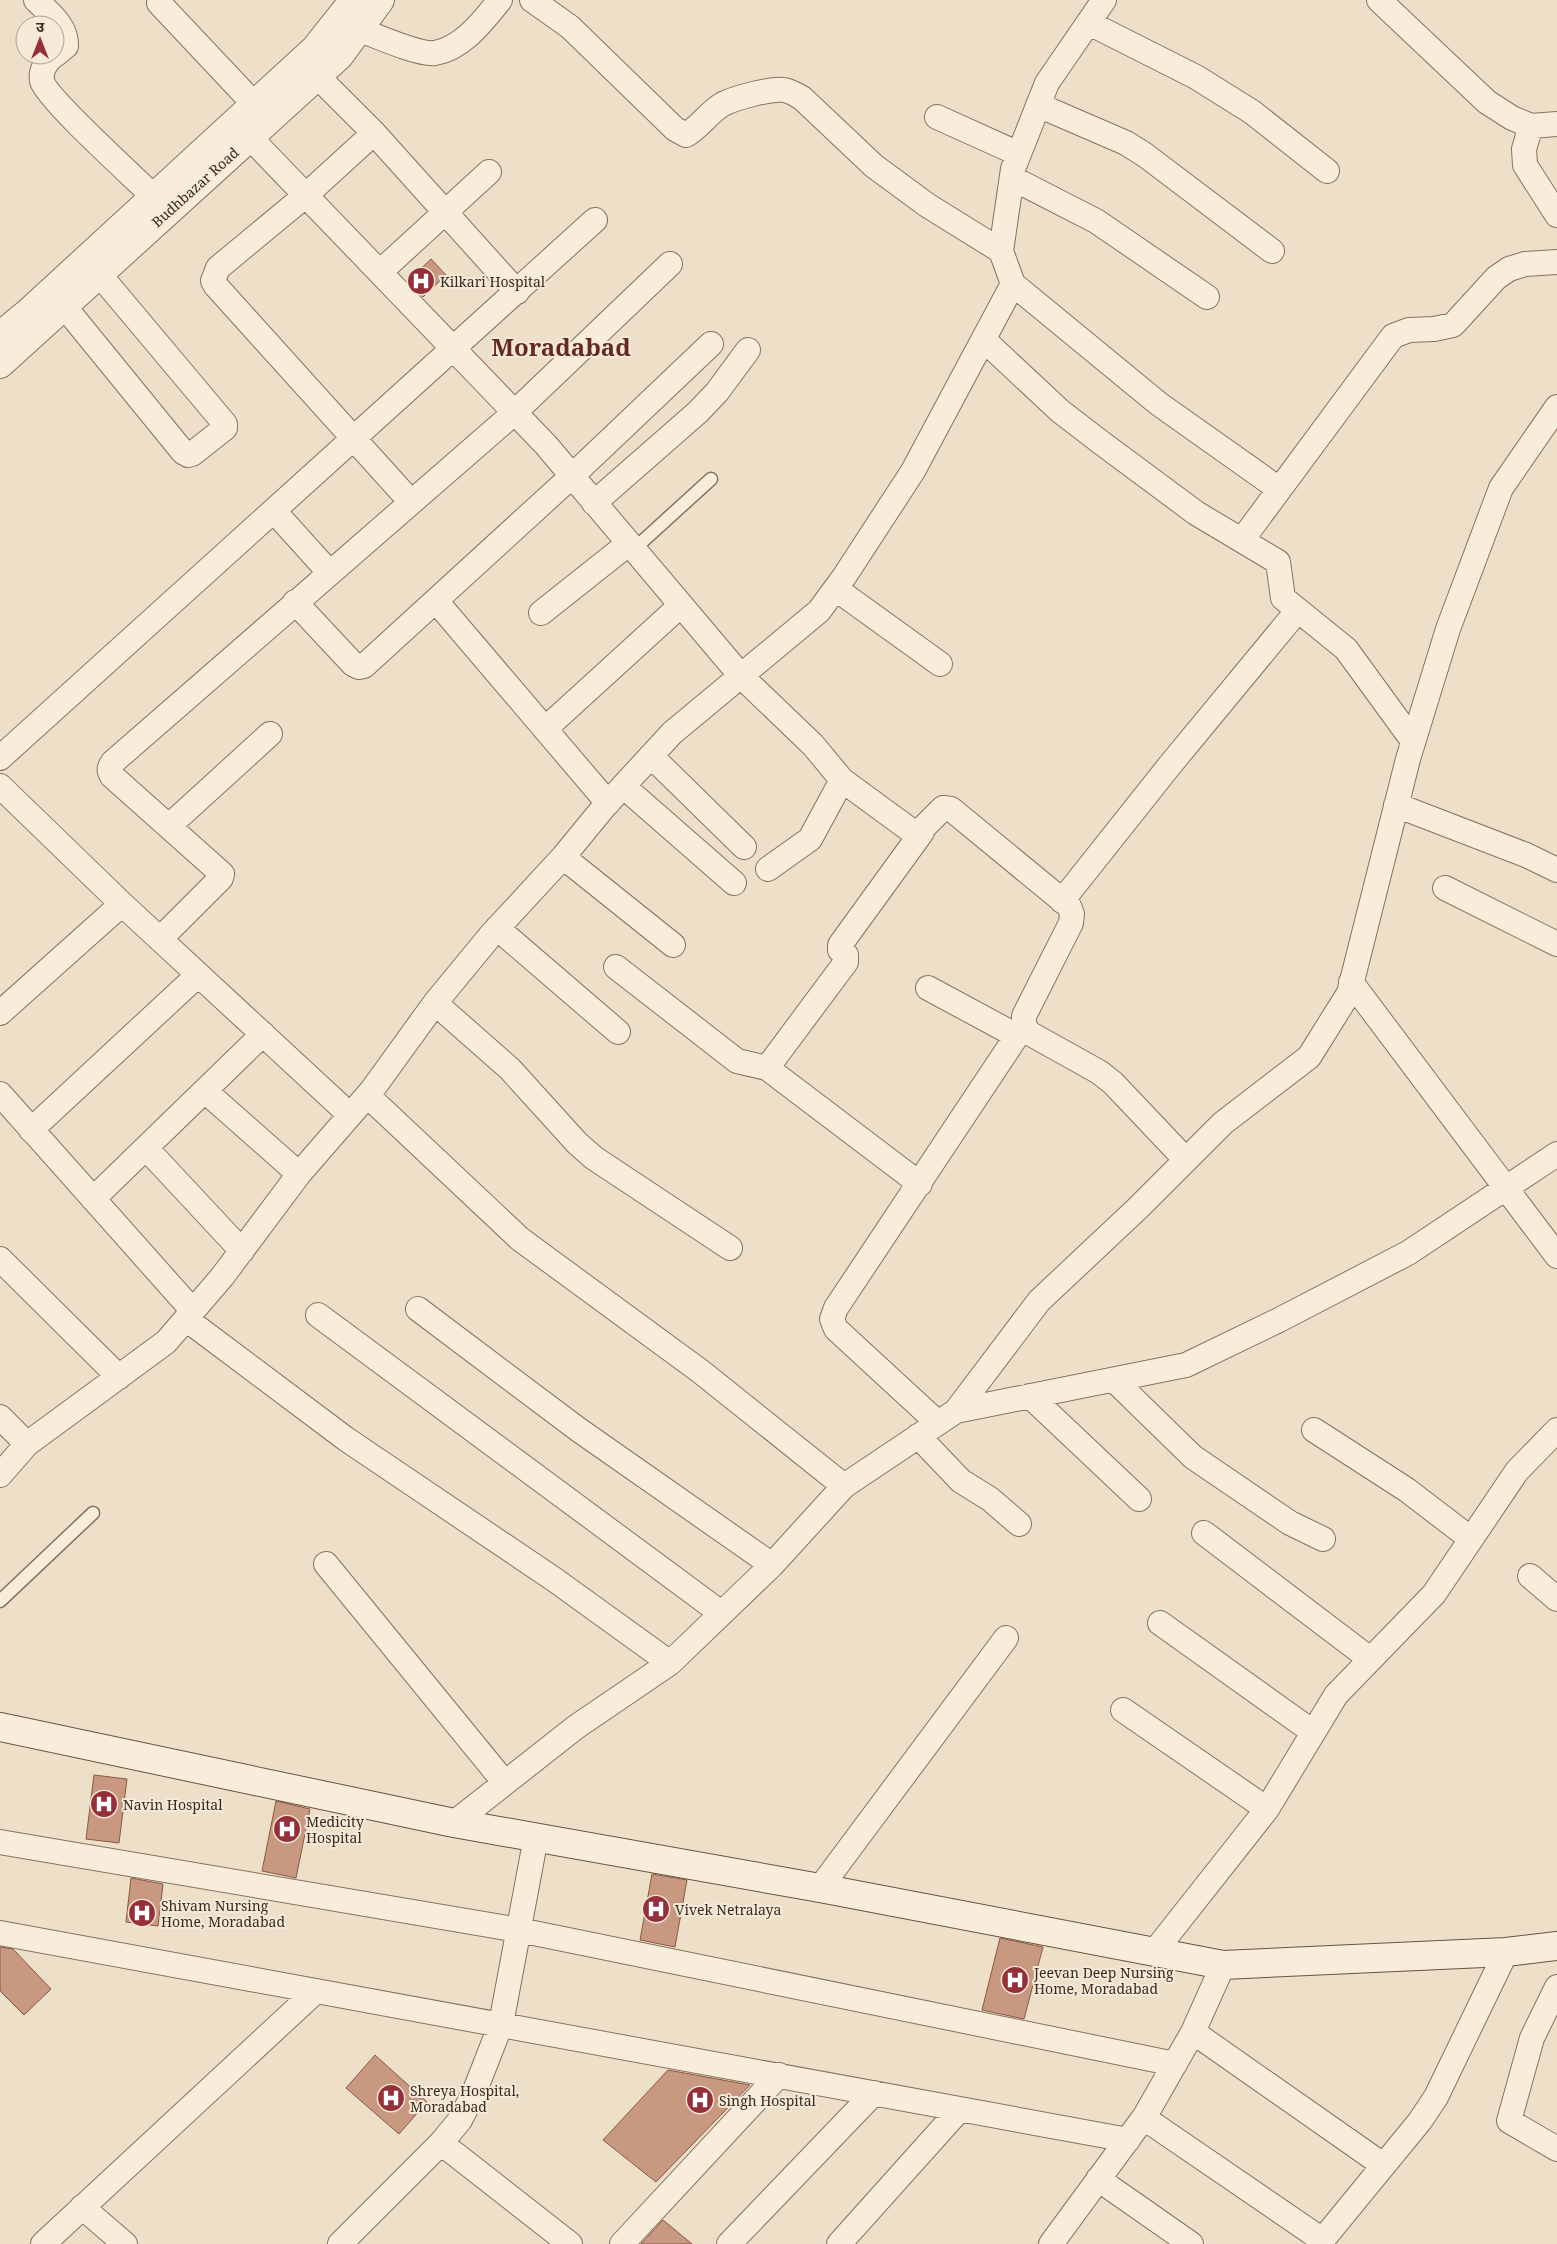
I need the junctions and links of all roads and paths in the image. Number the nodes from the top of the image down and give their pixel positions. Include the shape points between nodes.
1 (36, 0) edge
2 (354, 0) edge
3 (380, 0) edge
4 (500, 0) edge
5 (532, 0) edge
6 (1104, 0) edge
7 (1379, 0) edge
8 (159, 4) dead end
9 (50, 15) edge
10 (1089, 23) junction
11 (360, 30) junction
12 (65, 33) edge
13 (65, 47) edge
14 (321, 63) junction
15 (44, 65) edge
16 (1038, 105) junction
17 (937, 117) dead end
18 (247, 122) junction
19 (1557, 124) edge
20 (1531, 126) junction
21 (374, 132) junction
22 (1019, 154) junction
23 (1327, 171) dead end
24 (489, 172) dead end
25 (1012, 178) junction
26 (166, 196) junction
27 (305, 196) junction
28 (445, 213) junction
29 (1557, 215) edge
30 (595, 220) dead end
31 (1001, 251) junction
32 (1272, 251) dead end
33 (1557, 262) edge
34 (670, 264) dead end
35 (380, 272) junction
36 (99, 274) junction
37 (1013, 284) junction
38 (517, 292) junction
39 (1208, 297) dead end
40 (64, 306) junction
41 (0, 336) edge
42 (984, 340) junction
43 (711, 344) dead end
44 (454, 350) junction
45 (748, 350) dead end
46 (0, 364) edge
47 (1557, 406) edge
48 (514, 412) junction
49 (355, 439) junction
50 (572, 476) junction
51 (711, 479) dead end
52 (1279, 489) junction
53 (411, 502) junction
54 (594, 503) junction
55 (274, 512) junction
56 (1242, 540) junction
57 (630, 547) junction
58 (329, 572) junction
59 (836, 589) junction
60 (436, 601) junction
61 (295, 602) junction
62 (681, 606) junction
63 (1298, 610) junction
64 (541, 613) dead end
65 (940, 664) dead end
66 (741, 676) junction
67 (545, 729) junction
68 (270, 734) dead end
69 (1413, 741) junction
70 (651, 756) junction
71 (0, 758) edge
72 (842, 780) junction
73 (0, 786) edge
74 (616, 795) junction
75 (1396, 805) junction
76 (170, 826) junction
77 (922, 832) junction
78 (744, 847) dead end
79 (563, 857) junction
80 (768, 869) dead end
81 (1557, 870) edge
82 (734, 883) dead end
83 (1445, 888) dead end
84 (1062, 901) junction
85 (122, 904) junction
86 (497, 928) junction
87 (160, 939) junction
88 (1557, 944) edge
89 (673, 945) dead end
90 (616, 967) dead end
91 (198, 975) junction
92 (1352, 982) junction
93 (928, 988) dead end
94 (435, 1003) junction
95 (0, 1013) edge
96 (1021, 1031) junction
97 (618, 1032) dead end
98 (263, 1034) junction
99 (767, 1068) junction
100 (205, 1091) junction
101 (0, 1094) edge
102 (368, 1096) junction
103 (350, 1115) junction
104 (31, 1130) junction
105 (146, 1148) junction
106 (1557, 1154) edge
107 (1186, 1160) junction
108 (299, 1174) junction
109 (920, 1184) junction
110 (1506, 1188) junction
111 (94, 1199) junction
112 (730, 1248) dead end
113 (242, 1251) junction
114 (1557, 1256) edge
115 (0, 1259) edge
116 (418, 1309) dead end
117 (190, 1315) junction
118 (318, 1315) dead end
119 (119, 1376) junction
120 (1114, 1380) junction
121 (1030, 1396) junction
122 (0, 1417) edge
123 (947, 1417) junction
124 (1314, 1430) dead end
125 (1557, 1430) edge
126 (918, 1436) junction
127 (27, 1444) junction
128 (0, 1475) edge
129 (844, 1486) junction
130 (1139, 1499) dead end
131 (93, 1512) dead end
132 (1019, 1524) dead end
133 (1204, 1533) dead end
134 (1323, 1539) dead end
135 (1471, 1539) junction
136 (326, 1564) dead end
137 (772, 1565) junction
138 (1530, 1576) dead end
139 (1557, 1599) edge
140 (0, 1601) edge
141 (721, 1614) junction
142 (1160, 1623) dead end
143 (1006, 1638) dead end
144 (1370, 1660) junction
145 (670, 1663) junction
146 (1123, 1710) dead end
147 (0, 1727) edge
148 (1313, 1732) junction
149 (506, 1782) junction
150 (1267, 1809) junction
151 (454, 1823) junction
152 (536, 1838) junction
153 (0, 1842) edge
154 (820, 1888) junction
155 (519, 1930) junction
156 (0, 1933) edge
157 (1557, 1946) edge
158 (1155, 1951) junction
159 (1506, 1952) junction
160 (1223, 1965) junction
161 (1557, 1987) edge
162 (316, 1991) junction
163 (501, 2024) junction
164 (1194, 2032) junction
165 (1175, 2064) junction
166 (779, 2075) junction
167 (874, 2093) junction
168 (960, 2109) junction
169 (1144, 2118) junction
170 (1128, 2140) junction
171 (440, 2143) junction
172 (1557, 2149) edge
173 (1384, 2165) junction
174 (1098, 2179) junction
175 (82, 2208) junction
176 (43, 2244) edge
177 (125, 2244) edge
178 (340, 2244) edge
179 (570, 2244) edge
180 (622, 2244) edge
181 (730, 2244) edge
182 (839, 2244) edge
183 (1052, 2244) edge
184 (1191, 2244) edge
185 (1320, 2244) edge

1 - 9 street
2 - 14 main road, Budhbazar Road
3 - 11 main road, Budhbazar Road
4 - 11 street via 478,27 452,47 433,53 408,48
5 - 31 street via 570,27 675,129 686,135 722,105 745,96 783,90 792,92 874,166 927,205
6 - 10 street
7 - 20 street via 1487,102
8 - 18 street
10 - 16 street via 1047,83
10 - 23 street via 1196,77 1252,112
11 - 14 main road, Budhbazar Road
12 - 13 street
14 - 18 main road, Budhbazar Road
14 - 21 street
15 - 26 street via 42,82 56,101
16 - 22 street
16 - 32 street via 1144,155
17 - 22 street
18 - 26 main road, Budhbazar Road
18 - 27 street
19 - 20 street
20 - 29 street via 1524,149 1525,165
21 - 27 street
21 - 28 street
22 - 25 street
24 - 28 street
25 - 31 street
25 - 39 street via 1096,221
26 - 36 main road, Budhbazar Road
26 - 41 main road, Budhbazar Road
27 - 35 street
27 - 49 street via 218,268 213,281
28 - 35 street
28 - 38 street
30 - 38 street
31 - 37 street
33 - 52 street via 1525,264 1508,269 1453,325 1409,330 1393,336
34 - 48 street
35 - 44 street
36 - 40 main road, Budhbazar Road
36 - 40 street via 226,424 225,428 192,454 183,452
37 - 42 street
37 - 52 street via 1159,404
38 - 44 street
40 - 46 main road, Budhbazar Road
42 - 56 street via 1074,422 1196,514
42 - 59 street via 913,471
43 - 50 street
44 - 48 street
44 - 49 street
45 - 54 street via 698,412
47 - 69 street via 1501,488 1448,629
48 - 50 street
48 - 53 street
49 - 53 street
49 - 55 street
50 - 54 street
50 - 60 street
51 - 57 lane
52 - 56 street
53 - 58 street
54 - 57 street
55 - 58 street
55 - 71 street
56 - 63 street via 1278,562 1283,598
57 - 62 street
57 - 64 street
58 - 61 street
59 - 65 street
59 - 66 street via 819,611
60 - 61 street via 359,667 352,664
60 - 67 street
61 - 76 street via 110,766 112,776
62 - 66 street
62 - 67 street
63 - 69 street via 1346,649
63 - 84 street
66 - 70 street via 672,733
66 - 72 street via 813,745
67 - 74 street
68 - 76 street
69 - 75 street
70 - 74 street
70 - 78 street
72 - 77 street via 914,832
72 - 80 street via 810,839
73 - 85 street
74 - 79 street
74 - 82 street
75 - 81 street
75 - 92 street
76 - 87 street via 222,874
77 - 84 street via 943,808 951,809
77 - 99 street via 840,945 846,962
79 - 86 street
79 - 89 street
83 - 88 street
84 - 96 street via 1069,906 1071,923 1024,1016
85 - 87 street
85 - 95 street
86 - 94 street
86 - 97 street
87 - 91 street
90 - 99 street via 737,1061
91 - 98 street
91 - 104 street
92 - 107 street via 1349,993 1309,1057 1223,1123
92 - 110 street
93 - 96 street
94 - 102 street
94 - 112 street via 510,1069 594,1158
96 - 107 street via 1099,1072
96 - 109 street
98 - 100 street
98 - 103 street
99 - 109 street
100 - 105 street
100 - 108 street
101 - 104 street
102 - 103 street
102 - 129 street via 520,1239 700,1371
103 - 108 street
104 - 111 street
105 - 111 street
105 - 113 street
106 - 110 street
107 - 123 street via 1039,1301
108 - 113 street
109 - 123 street via 836,1308 832,1319 836,1328
110 - 114 street
110 - 120 street via 1408,1253 1280,1320 1186,1365
111 - 117 street
113 - 117 street
115 - 119 street
116 - 137 street via 579,1430
117 - 119 street via 166,1342
117 - 145 street via 346,1439 555,1580
118 - 141 street
119 - 127 street
120 - 121 street
120 - 134 street via 1194,1457 1290,1523
121 - 123 street
121 - 130 street
122 - 127 street
123 - 126 street
124 - 135 street via 1406,1490
125 - 135 street via 1517,1471
126 - 129 street
126 - 132 street via 961,1481 990,1499
127 - 128 street
129 - 137 street
131 - 140 lane
133 - 144 street
135 - 144 street via 1434,1594
136 - 149 street
137 - 141 street
138 - 139 street
141 - 145 street
142 - 148 street
143 - 154 street
144 - 148 street via 1336,1694
145 - 149 street via 576,1727
146 - 150 street
147 - 151 main road
148 - 150 street
149 - 151 street
150 - 158 street
151 - 152 main road
152 - 154 main road
152 - 155 street
153 - 155 street
154 - 158 main road
155 - 163 street
155 - 165 street
156 - 162 street
157 - 159 main road
158 - 160 main road
159 - 160 main road
159 - 173 street via 1436,2097
160 - 164 street
161 - 172 street via 1532,2038 1509,2121
162 - 163 street
162 - 175 street
163 - 166 street
163 - 171 street via 471,2100 460,2120
164 - 165 street
164 - 173 street
165 - 169 street
166 - 167 street
166 - 180 street
167 - 168 street
167 - 181 street
168 - 170 street
168 - 182 street
169 - 170 street
169 - 185 street via 1315,2235
170 - 174 street
171 - 178 street
171 - 179 street
173 - 185 street
174 - 183 street
174 - 184 street
175 - 176 street
175 - 177 street

